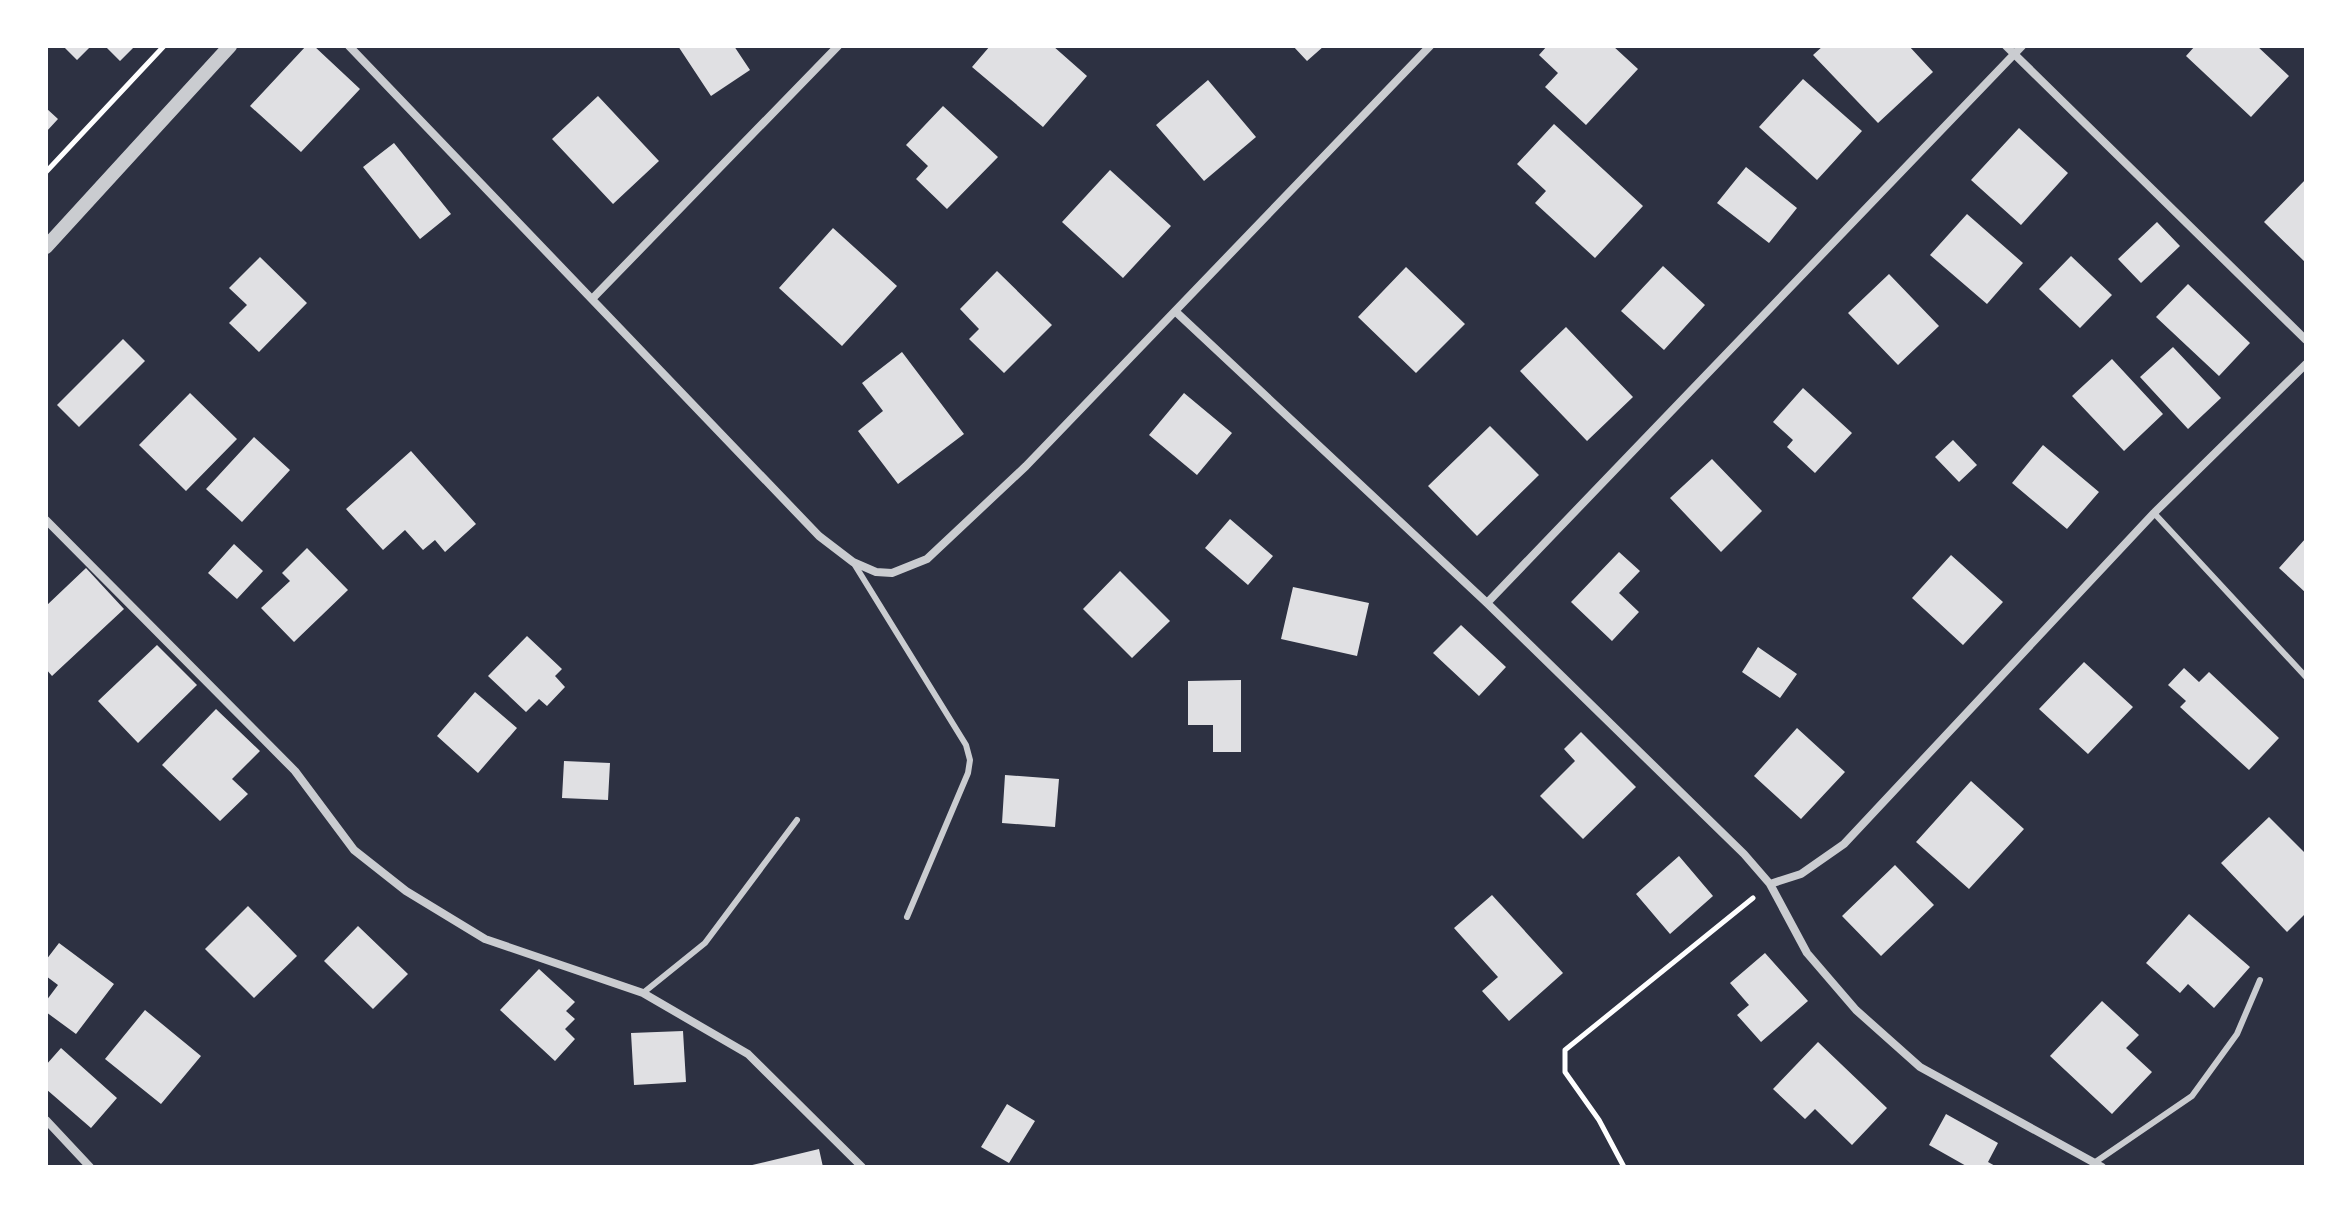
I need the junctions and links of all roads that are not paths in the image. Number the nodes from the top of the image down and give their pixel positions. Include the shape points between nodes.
1 (230, 46) edge
2 (349, 46) edge
3 (838, 46) edge
4 (1430, 46) edge
5 (2006, 46) edge
6 (2022, 46) edge
7 (2015, 54) junction
8 (46, 247) edge
9 (592, 299) junction
10 (1175, 311) junction
11 (2306, 340) edge
12 (2306, 364) edge
13 (2154, 513) junction
14 (46, 520) edge
15 (853, 562) junction
16 (1487, 603) junction
17 (2306, 677) edge
18 (797, 820) dead end
19 (1770, 884) junction
20 (907, 917) dead end
21 (2260, 980) dead end
22 (643, 993) junction
23 (46, 1120) edge
24 (2098, 1165) edge
25 (90, 1167) edge
26 (862, 1167) edge

1 - 8 street
2 - 9 street
3 - 9 street
4 - 10 street
5 - 7 street
6 - 7 street
7 - 11 street
7 - 16 street
9 - 15 street via 819,536
10 - 15 street via 1026,466 927,559 892,573
10 - 16 street
12 - 13 street
13 - 17 lane
13 - 19 street via 1844,844 1801,874
14 - 22 street via 295,771 354,850 406,891 485,939
15 - 20 lane via 966,745 970,760
16 - 19 street
18 - 22 lane via 705,943
19 - 24 street via 1807,953 1856,1010 1920,1067
21 - 24 lane via 2237,1034 2192,1096
22 - 26 street via 748,1054
23 - 25 street

